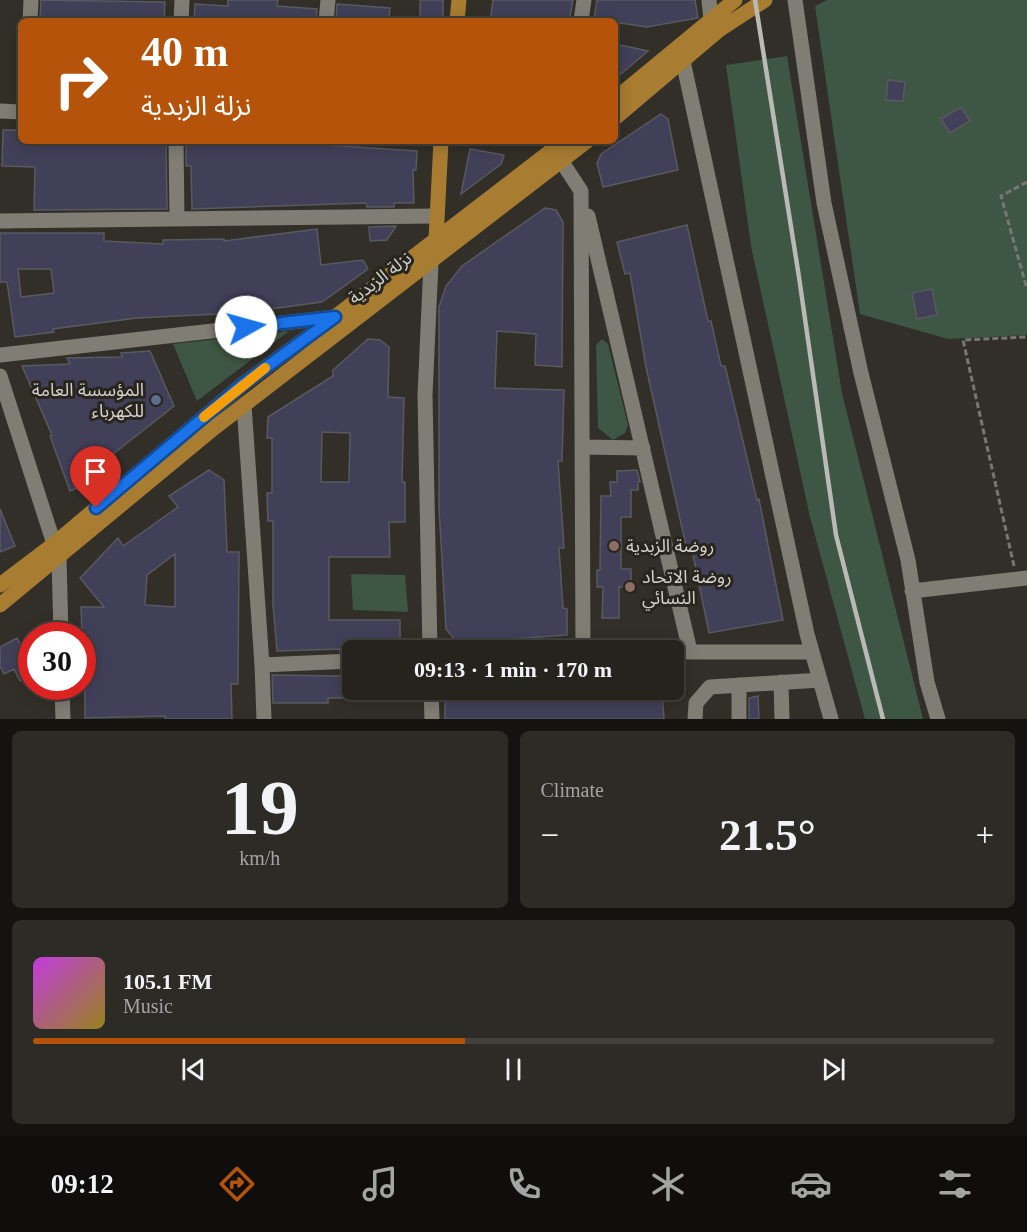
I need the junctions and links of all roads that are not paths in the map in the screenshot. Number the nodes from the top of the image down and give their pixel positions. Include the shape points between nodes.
1 (31, 0) edge
2 (182, 0) edge
3 (328, 0) edge
4 (459, 0) edge
5 (584, 0) edge
6 (709, 0) edge
7 (735, 0) edge
8 (765, 0) edge
9 (795, 0) edge
10 (30, 18) edge
11 (181, 18) edge
12 (326, 18) edge
13 (457, 18) edge
14 (581, 18) edge
15 (711, 20) junction
16 (683, 61) junction
17 (618, 97) edge
18 (0, 111) edge
19 (18, 112) edge
20 (618, 115) edge
21 (176, 144) edge
22 (441, 144) edge
23 (560, 144) edge
24 (583, 144) edge
25 (562, 162) junction
26 (582, 191) junction
27 (436, 216) junction
28 (177, 219) junction
29 (0, 221) edge
30 (436, 239) junction
31 (431, 263) junction
32 (335, 317) junction
33 (0, 355) edge
34 (0, 376) edge
35 (244, 405) junction
36 (14, 418) junction
37 (0, 425) edge
38 (582, 447) junction
39 (643, 448) junction
40 (57, 550) junction
41 (1022, 579) edge
42 (0, 585) edge
43 (912, 591) junction
44 (0, 605) edge
45 (60, 622) edge
46 (430, 640) edge
47 (583, 640) edge
48 (684, 651) edge
49 (690, 651) junction
50 (812, 652) junction
51 (342, 661) edge
52 (262, 665) junction
53 (820, 680) junction
54 (781, 682) junction
55 (739, 685) junction
56 (62, 700) edge
57 (431, 700) edge
58 (63, 719) edge
59 (264, 719) edge
60 (432, 719) edge
61 (695, 719) edge
62 (740, 719) edge
63 (782, 719) edge
64 (831, 719) edge
65 (938, 719) edge

1 - 10 street
2 - 11 street
3 - 12 street
4 - 13 main road
5 - 14 street
6 - 15 street
7 - 15 main road
8 - 16 main road via 719,30
9 - 43 street via 824,203
15 - 17 main road
16 - 20 main road
16 - 50 street
18 - 19 street
21 - 28 street
22 - 27 main road
23 - 30 main road, نزلة الزبدية
24 - 25 main road, نزلة الزبدية
25 - 26 street
25 - 31 main road, نزلة الزبدية
26 - 38 street
26 - 39 street
27 - 28 street
27 - 30 main road
28 - 29 street
30 - 32 main road, نزلة الزبدية
31 - 35 main road, نزلة الزبدية
31 - 46 street via 425,395
32 - 33 street
32 - 40 main road, نزلة الزبدية via 243,384
34 - 36 street
35 - 40 main road, نزلة الزبدية
35 - 52 street
36 - 37 street
36 - 40 street
38 - 39 street
38 - 47 street
39 - 49 street
40 - 42 main road, نزلة الزبدية
40 - 44 main road, نزلة الزبدية
40 - 45 street
41 - 43 street
43 - 65 street via 927,682
48 - 49 street
49 - 50 street
50 - 53 street
51 - 52 street
52 - 59 street
53 - 54 street
53 - 64 street
54 - 55 street
54 - 63 street
55 - 61 street via 710,687 696,703
55 - 62 street
56 - 58 street
57 - 60 street

